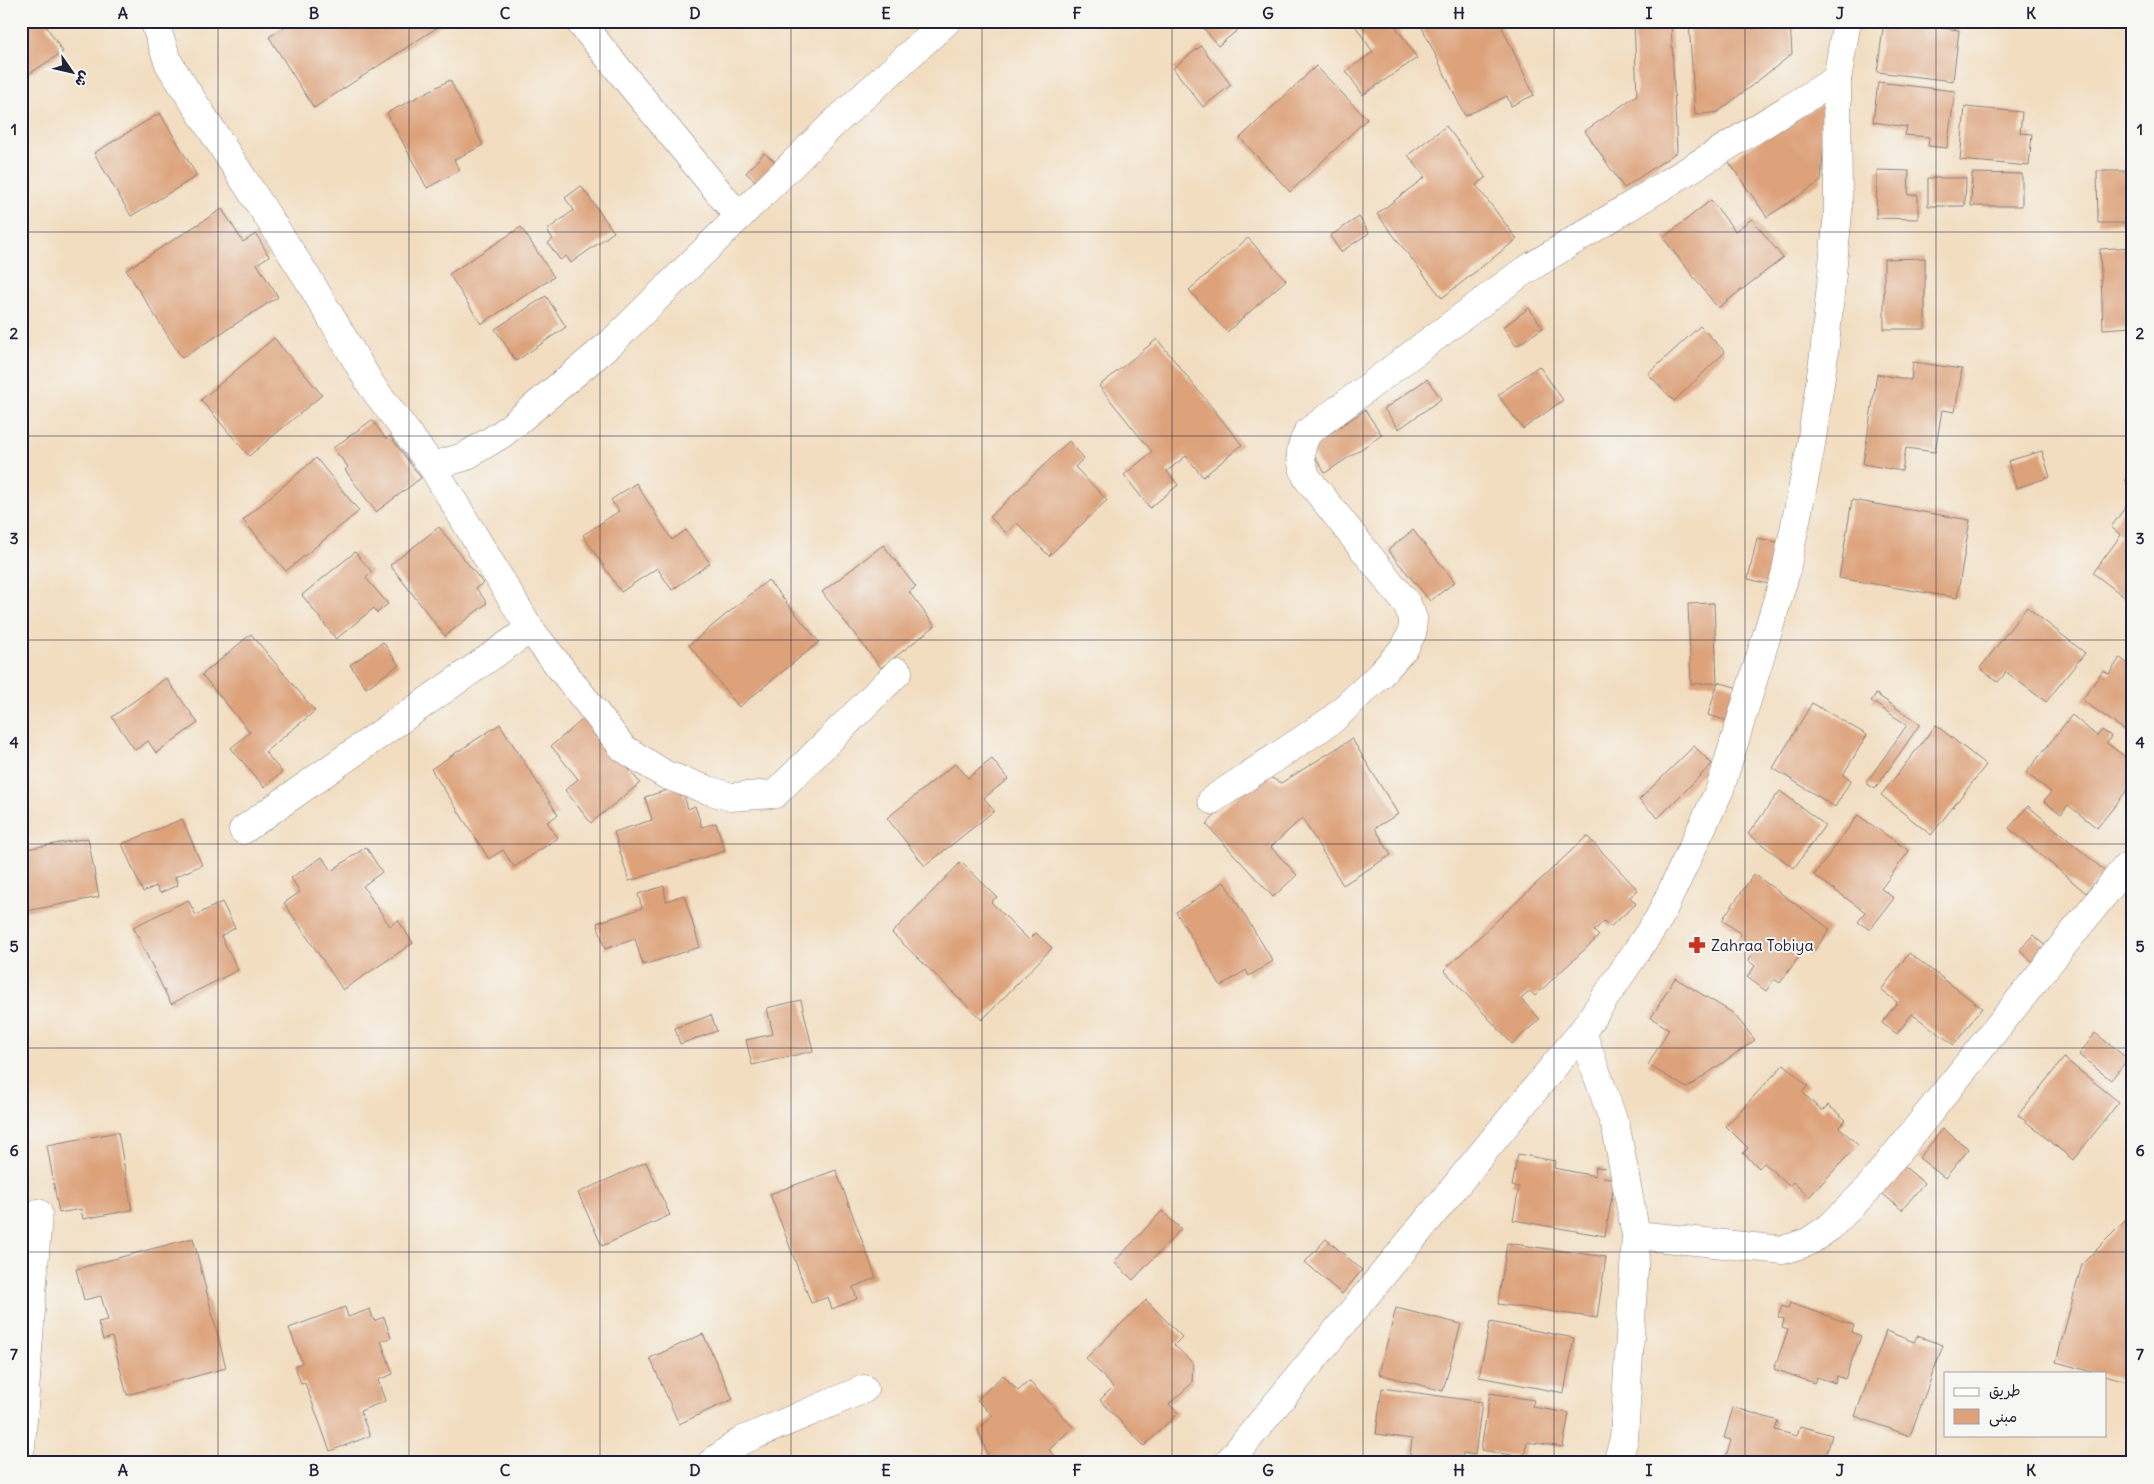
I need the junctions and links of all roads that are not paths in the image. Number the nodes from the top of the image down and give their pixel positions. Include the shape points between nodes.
1 (154, 21) edge
2 (579, 21) edge
3 (947, 21) edge
4 (1847, 21) edge
5 (1837, 78) junction
6 (739, 217) junction
7 (432, 466) junction
8 (530, 629) junction
9 (898, 672) dead end
10 (1212, 800) dead end
11 (243, 830) dead end
12 (2125, 868) dead end
13 (1582, 1032) junction
14 (38, 1213) dead end
15 (1636, 1235) junction
16 (864, 1389) dead end
17 (21, 1447) edge
18 (711, 1463) edge
19 (1228, 1463) edge
20 (1616, 1463) edge

1 - 7 street via 169,64 310,282 371,385
2 - 6 street
3 - 6 street via 832,125
4 - 5 street
5 - 10 street via 1521,274 1308,432 1300,446 1307,478 1407,604 1413,618 1412,633 1406,646 1380,675 1332,720
5 - 13 street via 1838,213 1832,286 1810,451 1785,575 1720,788 1659,918
6 - 7 street via 611,343 502,434 464,457
7 - 8 street
8 - 9 street via 623,748 666,774 731,796 775,794
8 - 11 street
12 - 15 street via 1867,1190 1830,1227 1808,1242 1783,1250
13 - 15 street via 1616,1128
13 - 19 street
14 - 17 street
15 - 20 street via 1624,1439
16 - 18 street via 741,1441

